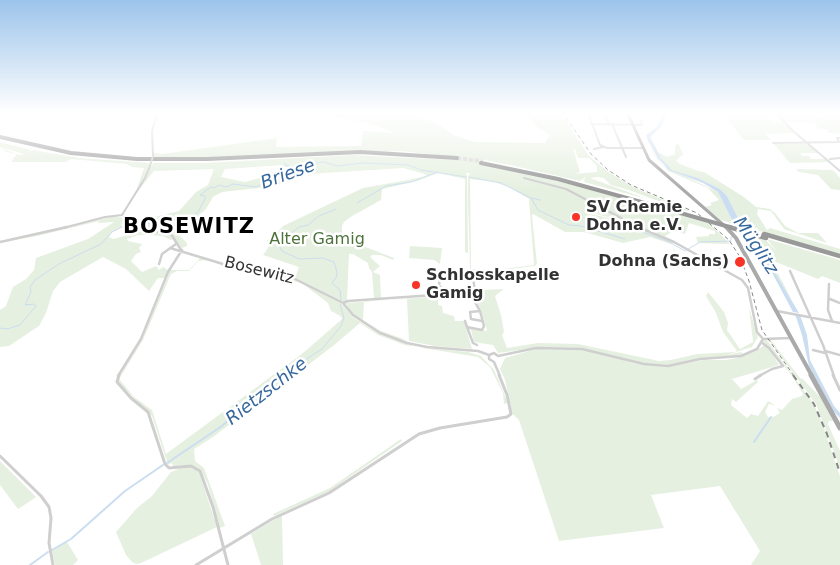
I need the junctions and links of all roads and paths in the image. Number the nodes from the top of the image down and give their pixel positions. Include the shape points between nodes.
1 (152, 138) edge
2 (597, 138) edge
3 (617, 138) edge
4 (638, 138) edge
5 (803, 138) edge
6 (0, 139) edge
7 (839, 142) edge
8 (773, 143) dead end
9 (808, 143) junction
10 (604, 147) junction
11 (621, 148) junction
12 (642, 148) junction
13 (594, 149) dead end
14 (626, 157) dead end
15 (840, 158) edge
16 (457, 159) tunnel mouth
17 (829, 159) junction
18 (482, 162) tunnel mouth
19 (840, 171) edge
20 (524, 178) dead end
21 (122, 216) junction
22 (0, 242) edge
23 (739, 243) joint
24 (176, 244) junction
25 (170, 248) junction
26 (182, 250) junction
27 (840, 257) edge
28 (159, 264) dead end
29 (753, 268) joint
30 (790, 271) dead end
31 (829, 284) dead end
32 (446, 295) junction
33 (472, 297) junction
34 (829, 299) junction
35 (343, 303) junction
36 (840, 303) edge
37 (480, 311) junction
38 (777, 311) junction
39 (811, 317) junction
40 (465, 321) dead end
41 (483, 321) junction
42 (832, 321) junction
43 (840, 323) edge
44 (467, 327) junction
45 (791, 338) junction
46 (762, 340) junction
47 (477, 345) dead end
48 (813, 350) dead end
49 (825, 352) junction
50 (489, 355) junction
51 (840, 355) edge
52 (498, 356) junction
53 (494, 362) junction
54 (755, 379) dead end
55 (840, 390) edge
56 (838, 422) edge
57 (840, 428) edge
58 (0, 456) edge
59 (224, 549) junction
60 (53, 565) edge
61 (196, 565) edge
62 (228, 565) edge

1 - 21 street, bridge via 150,166
2 - 10 street
3 - 11 street
4 - 12 main road
5 - 9 street
6 - 16 highway via 61,154 135,162 206,162 352,154
7 - 9 street
8 - 9 street
9 - 17 street
10 - 11 street
10 - 13 street
11 - 12 street
11 - 14 street
12 - 23 main road via 649,160 716,217
15 - 17 street
17 - 19 street
18 - 27 highway, bridge via 552,175
20 - 46 street via 566,189 745,282 757,332
21 - 22 street via 105,217
21 - 24 street, Bosewitz via 133,219 148,230 171,234
23 - 29 main road
24 - 25 street
24 - 26 street, Bosewitz
25 - 26 street, Bosewitz
25 - 28 street via 161,256
26 - 35 street, Bosewitz via 233,267 293,278
26 - 59 street via 168,272 138,346 119,373 117,382 150,417 164,464 168,468 191,466 200,471
29 - 38 main road
30 - 39 street
31 - 34 street
32 - 33 street
32 - 33 street via 446,290 439,286 440,275 470,276 475,290
32 - 35 street
33 - 37 street
34 - 36 street
34 - 42 street
35 - 50 street via 352,315 390,338 415,345
37 - 41 street
37 - 41 street via 470,312 471,319
38 - 39 street
38 - 45 main road
39 - 42 street
39 - 49 street
40 - 44 street
41 - 44 street via 482,330
42 - 43 street
44 - 47 street via 473,343
45 - 46 street
45 - 56 main road
46 - 52 street via 757,349 736,358 704,358 668,366 644,364 582,349 536,348
46 - 54 street via 783,366
48 - 49 street
49 - 51 street
49 - 55 street
50 - 52 street via 494,353
50 - 53 street
52 - 53 street
53 - 59 street via 507,396 511,414 507,417 419,434 329,493 282,513
56 - 57 main road
58 - 60 street via 50,507
59 - 61 street
59 - 62 street

